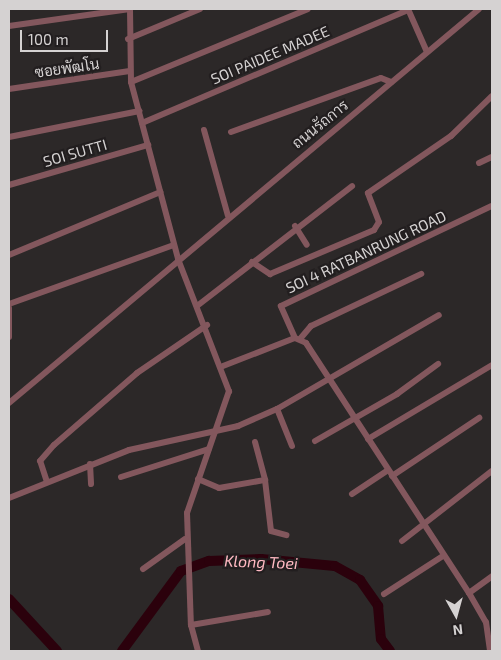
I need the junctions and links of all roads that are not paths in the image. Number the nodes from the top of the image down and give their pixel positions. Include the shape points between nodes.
1 (130, 9) edge
2 (200, 9) edge
3 (308, 9) edge
4 (479, 9) edge
5 (408, 10) edge
6 (9, 26) edge
7 (128, 39) junction
8 (427, 52) junction
9 (130, 71) junction
10 (131, 82) junction
11 (391, 82) junction
12 (9, 89) edge
13 (492, 96) edge
14 (139, 111) junction
15 (142, 123) junction
16 (204, 130) dead end
17 (231, 132) dead end
18 (9, 137) edge
19 (148, 145) junction
20 (492, 157) edge
21 (479, 163) dead end
22 (9, 185) edge
23 (352, 186) dead end
24 (160, 192) junction
25 (492, 206) edge
26 (228, 216) junction
27 (295, 226) junction
28 (174, 245) junction
29 (307, 245) dead end
30 (9, 256) edge
31 (178, 259) junction
32 (252, 262) junction
33 (421, 274) dead end
34 (9, 306) edge
35 (197, 306) junction
36 (439, 315) dead end
37 (207, 325) junction
38 (9, 337) edge
39 (298, 338) junction
40 (438, 364) dead end
41 (492, 365) edge
42 (223, 366) junction
43 (332, 378) junction
44 (9, 403) edge
45 (277, 409) junction
46 (479, 418) dead end
47 (355, 419) junction
48 (219, 428) junction
49 (368, 439) junction
50 (315, 441) dead end
51 (255, 442) dead end
52 (292, 446) dead end
53 (209, 449) junction
54 (90, 464) junction
55 (492, 471) edge
56 (390, 473) junction
57 (121, 476) dead end
58 (198, 479) junction
59 (265, 480) junction
60 (47, 482) junction
61 (91, 484) dead end
62 (352, 494) dead end
63 (9, 498) edge
64 (422, 526) junction
65 (286, 535) dead end
66 (186, 539) junction
67 (402, 541) dead end
68 (443, 556) junction
69 (143, 569) dead end
70 (492, 576) edge
71 (468, 592) junction
72 (384, 594) dead end
73 (268, 612) dead end
74 (191, 625) junction
75 (198, 651) edge
76 (490, 651) edge

1 - 6 street
1 - 7 street
2 - 7 street
3 - 10 street
4 - 8 street, ถนนรัถการ
5 - 8 street
5 - 15 street, SOI PAIDEE MADEE
7 - 9 street
8 - 11 street, ถนนรัถการ
9 - 10 street
9 - 12 street, ซอยพัฒโน
10 - 14 street
11 - 17 street via 381,78
11 - 26 street, ถนนรัถการ
13 - 32 street via 451,136 368,193 379,222 374,230 270,274
14 - 15 street
14 - 18 street
15 - 19 street
16 - 26 street
19 - 22 street, SOI SUTTI
19 - 24 street
20 - 21 street
23 - 27 street
24 - 28 street
24 - 30 street
25 - 39 street, SOI 4 RATBANRUNG ROAD via 282,306
26 - 31 street, ถนนรัถการ
27 - 29 street
27 - 32 street
28 - 31 street
28 - 34 street
31 - 35 street
31 - 44 street, ถนนรัถการ
32 - 35 street
33 - 39 street via 311,326
34 - 38 street
35 - 37 street
36 - 43 street
37 - 42 street
37 - 60 street via 137,373 54,445 40,461
39 - 42 street
39 - 43 street
40 - 47 street
41 - 49 street
42 - 48 street via 229,391
43 - 45 street
43 - 47 street
45 - 48 street via 238,426
45 - 52 street
46 - 56 street
47 - 49 street
47 - 50 street
48 - 53 street
48 - 54 street
49 - 56 street
51 - 59 street
53 - 57 street
53 - 58 street
54 - 60 street
54 - 61 street
55 - 64 street
56 - 62 street
56 - 64 street
58 - 59 street via 219,488
58 - 66 street
59 - 65 street via 271,530
60 - 63 street
64 - 67 street
64 - 68 street
66 - 69 street
66 - 74 street
68 - 71 street
68 - 72 street
70 - 71 street
71 - 76 street via 486,622
73 - 74 street
74 - 75 street

